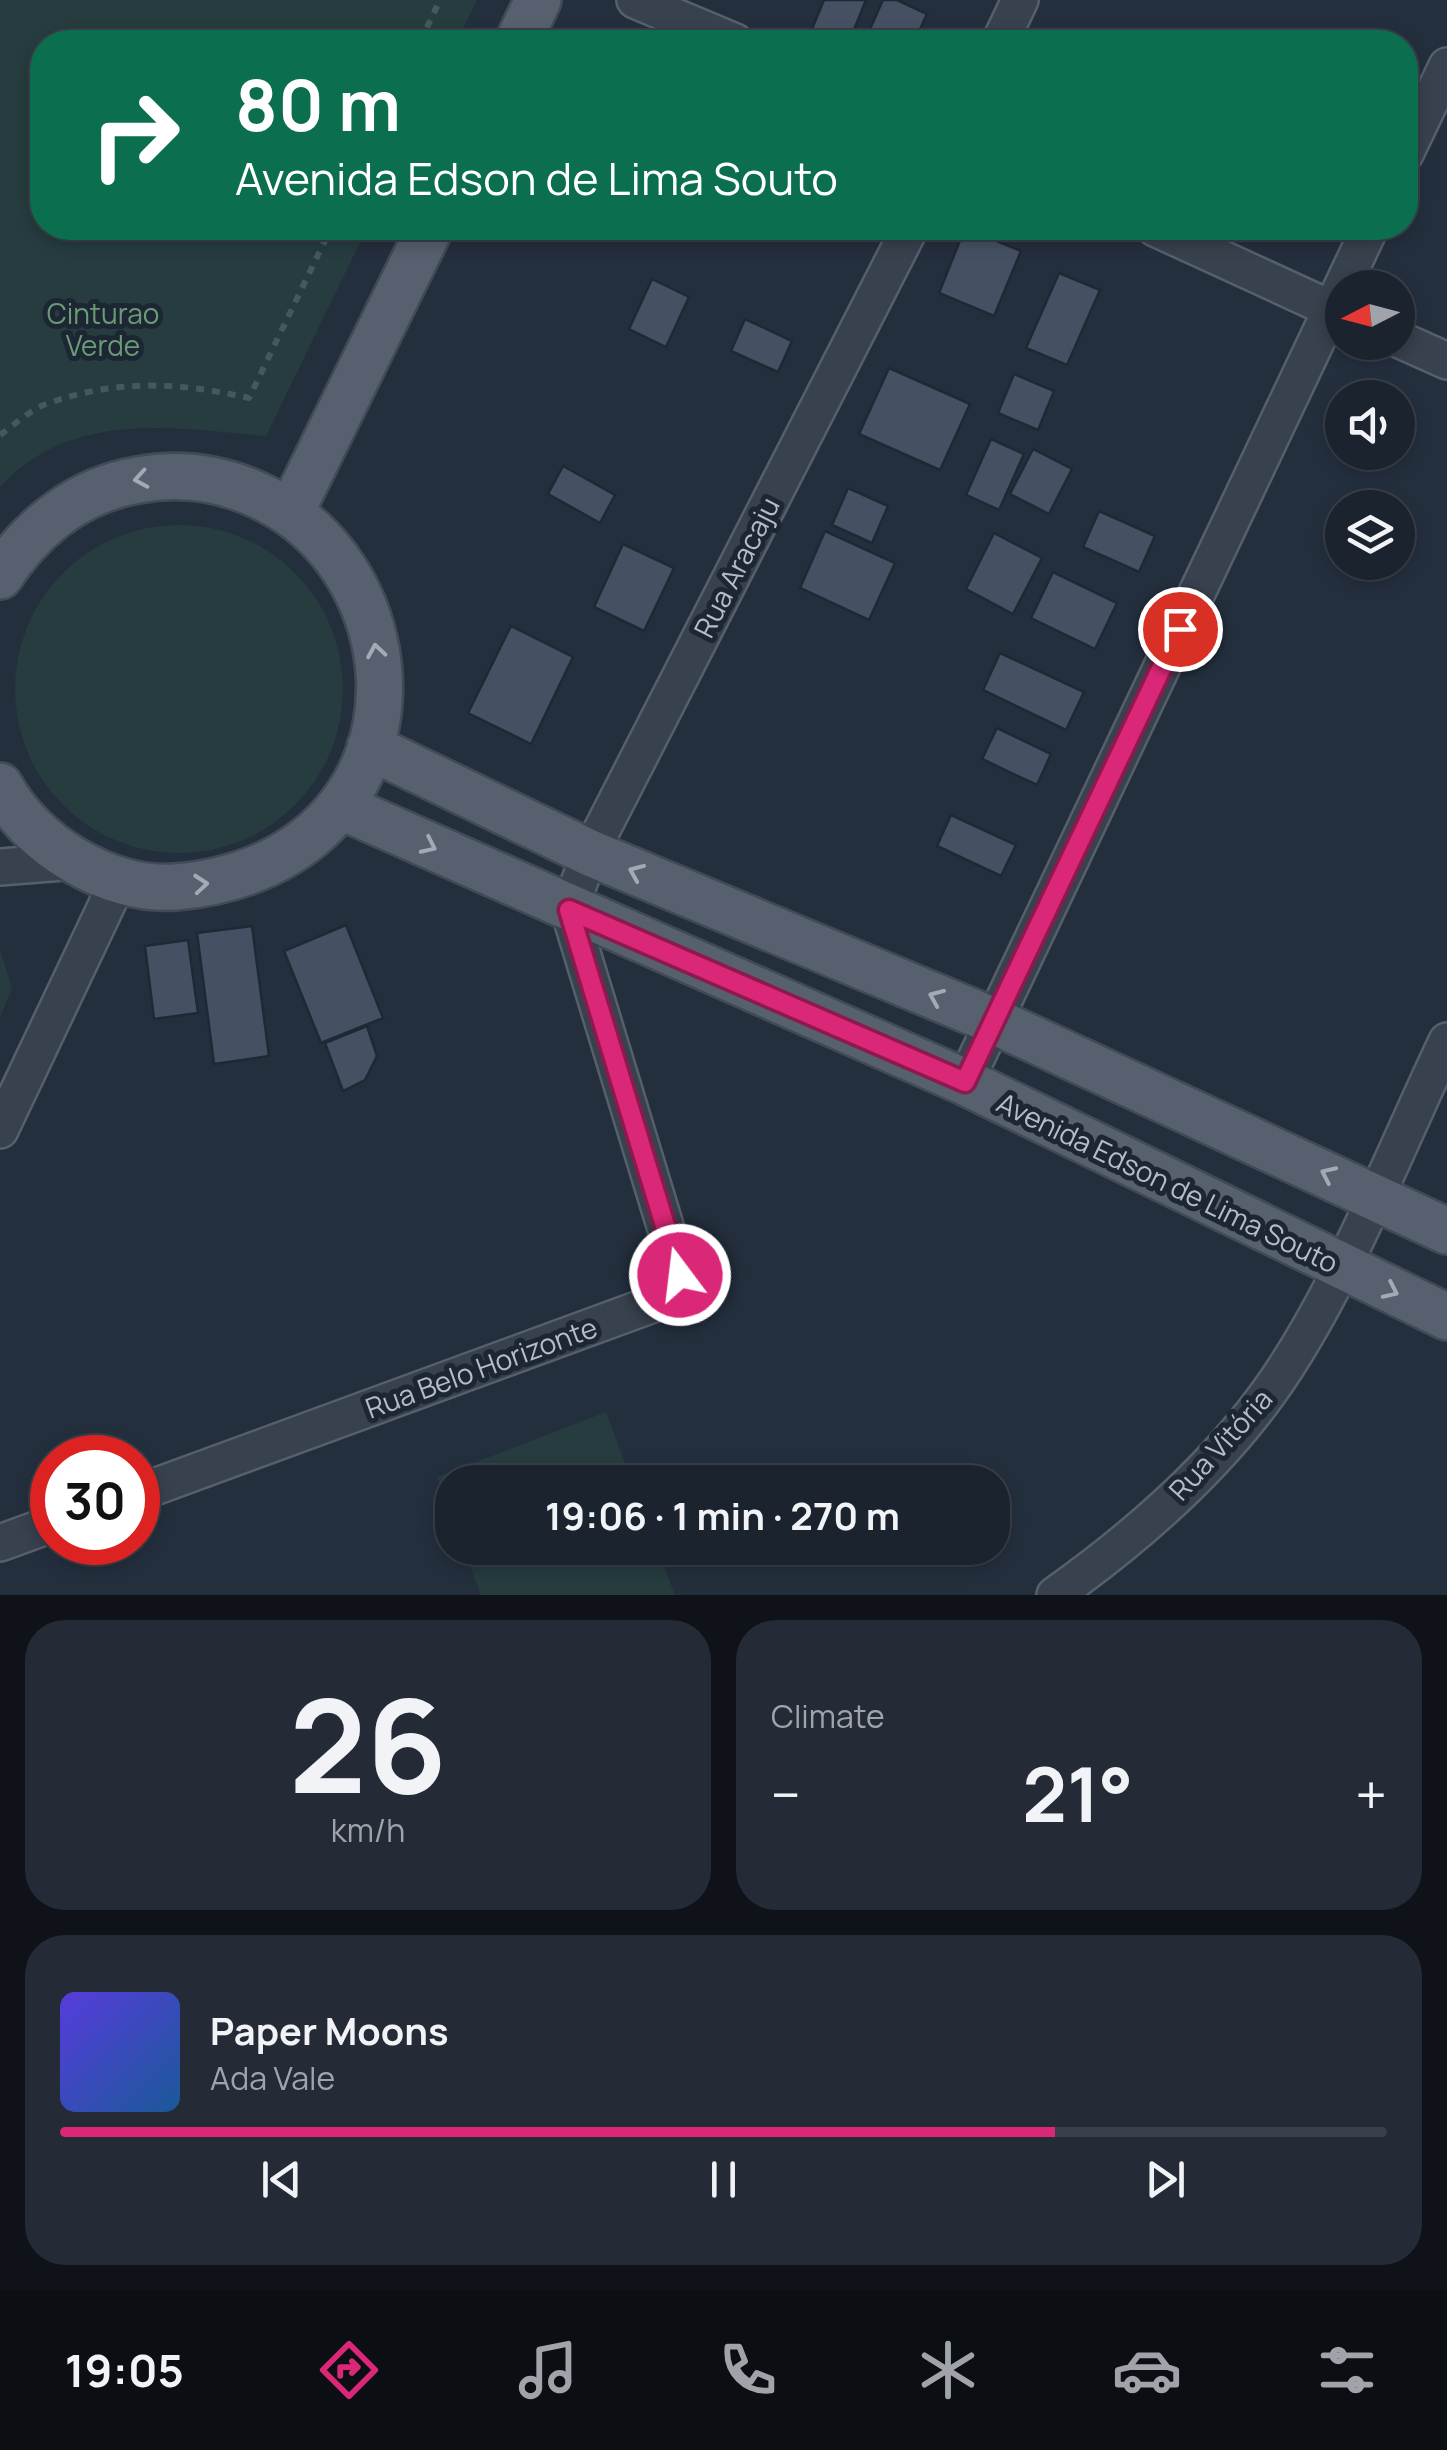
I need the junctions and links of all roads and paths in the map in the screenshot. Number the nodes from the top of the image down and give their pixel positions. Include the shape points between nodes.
1 (440, 0) edge
2 (538, 0) edge
3 (635, 0) edge
4 (1020, 0) edge
5 (426, 30) edge
6 (524, 30) edge
7 (706, 30) edge
8 (1006, 30) edge
9 (1447, 66) edge
10 (1418, 127) edge
11 (325, 240) edge
12 (424, 240) edge
13 (904, 240) edge
14 (1180, 240) edge
15 (1365, 240) edge
16 (1353, 270) edge
17 (1325, 306) edge
18 (1325, 336) edge
19 (1415, 347) edge
20 (1447, 362) edge
21 (0, 435) edge
22 (291, 512) junction
23 (0, 576) edge
24 (370, 747) junction
25 (2, 798) edge
26 (340, 806) junction
27 (590, 853) junction
28 (76, 861) junction
29 (0, 867) edge
30 (120, 879) junction
31 (569, 910) junction
32 (994, 1021) junction
33 (1447, 1041) edge
34 (965, 1082) junction
35 (0, 1130) edge
36 (1374, 1195) junction
37 (1447, 1232) edge
38 (1341, 1267) junction
39 (1447, 1317) edge
40 (160, 1484) edge
41 (30, 1532) edge
42 (0, 1543) edge
43 (1055, 1595) edge

1 - 5 path
2 - 6 main road
3 - 7 street
4 - 8 street
9 - 10 street
11 - 21 path via 249,398 188,384 127,386 43,405
12 - 22 main road
13 - 27 street, Rua Aracaju
14 - 17 street
15 - 16 street
18 - 32 street
19 - 20 street
22 -> 23 main road via 242,486 201,477 118,483 44,522
24 -> 22 main road via 380,696 370,621 336,554
24 - 26 main road
24 - 27 main road
25 - 28 main road
30 -> 26 main road via 169,887 218,882 266,866
26 -> 31 main road, Avenida Edson de Lima Souto
27 - 31 street, Rua Aracaju
32 -> 27 main road
28 - 29 street
28 - 30 main road
30 - 35 street
31 - 34 main road, Avenida Edson de Lima Souto
31 - 40 street, Rua Belo Horizonte via 676,1258 680,1275 664,1300
32 - 34 street
36 -> 32 main road
33 - 36 street, Rua Vitória
34 - 38 main road, Avenida Edson de Lima Souto
36 - 37 main road
36 - 38 street, Rua Vitória
38 -> 39 main road, Avenida Edson de Lima Souto
38 - 43 street, Rua Vitória via 1270,1392 1212,1460 1140,1530
41 - 42 street

